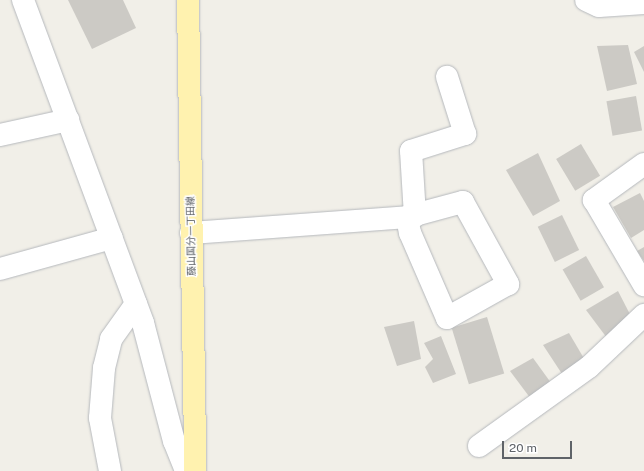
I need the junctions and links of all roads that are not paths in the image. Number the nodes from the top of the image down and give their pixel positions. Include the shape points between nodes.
1 (23, 0) edge
2 (188, 0) edge
3 (586, 0) edge
4 (644, 3) edge
5 (447, 77) dead end
6 (68, 120) junction
7 (0, 135) edge
8 (644, 164) edge
9 (411, 217) junction
10 (191, 233) junction
11 (112, 238) junction
12 (0, 269) edge
13 (644, 285) edge
14 (136, 304) junction
15 (644, 315) edge
16 (479, 446) dead end
17 (110, 471) edge
18 (186, 471) edge
19 (195, 471) edge

1 - 6 street
2 - 10 main road, 藤山国分一丁田線
3 - 4 street via 599,6
5 - 9 street via 465,134 411,151
6 - 7 street
6 - 11 street
8 - 13 street via 594,200
9 - 9 street via 410,233 447,318 508,284 463,202
9 - 10 street
10 - 19 main road, 藤山国分一丁田線
11 - 12 street
11 - 14 street
14 - 17 street via 111,339 104,368 100,418
14 - 18 street via 174,441
15 - 16 street via 589,368

